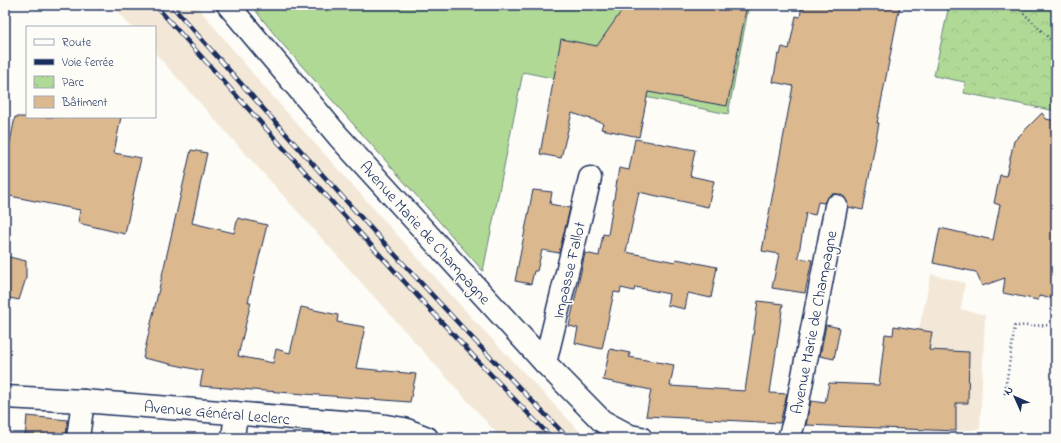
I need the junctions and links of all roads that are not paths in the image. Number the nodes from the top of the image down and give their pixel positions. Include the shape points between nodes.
1 (228, 5) edge
2 (590, 178) dead end
3 (836, 206) dead end
4 (545, 363) junction
5 (5, 397) edge
6 (84, 401) junction
7 (236, 413) junction
8 (78, 438) edge
9 (233, 438) edge
10 (428, 438) edge
11 (641, 438) edge
12 (789, 438) edge

1 - 4 street, Avenue Marie de Champagne via 339,137
2 - 4 street, Impasse Fallot
3 - 12 street, Avenue Marie de Champagne
4 - 11 street, Avenue Marie de Champagne via 602,421 630,436
5 - 6 street, Avenue Général Leclerc
6 - 7 street, Avenue Général Leclerc
6 - 8 street
7 - 9 street
7 - 10 street, Avenue Général Leclerc via 380,425 404,429

